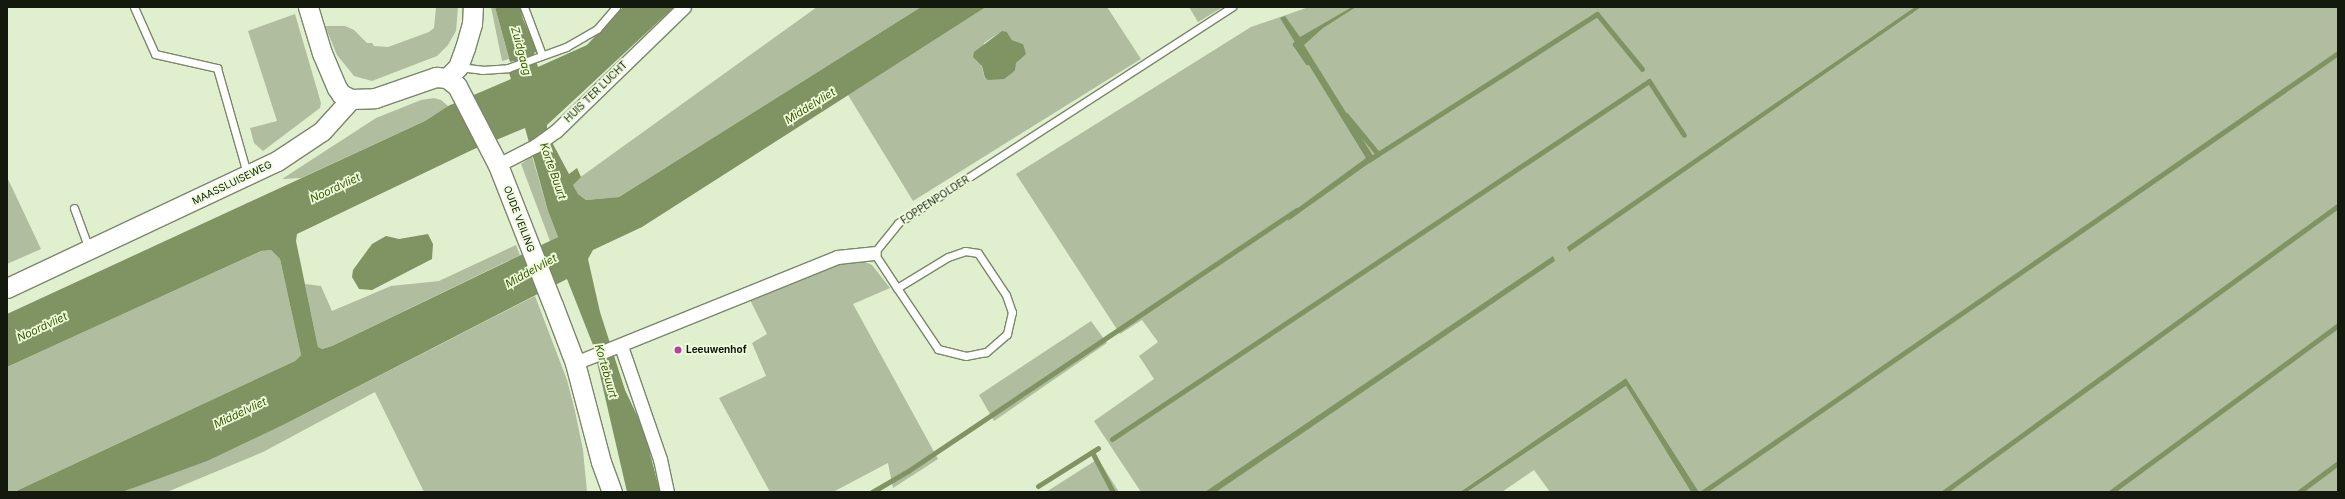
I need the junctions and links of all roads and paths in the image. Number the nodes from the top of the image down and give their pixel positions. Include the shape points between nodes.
1 (134, 7) edge
2 (308, 7) edge
3 (473, 7) edge
4 (524, 7) edge
5 (616, 7) edge
6 (684, 7) edge
7 (1232, 7) edge
8 (539, 56) junction
9 (453, 72) junction
10 (351, 99) junction
11 (498, 165) junction
12 (250, 174) junction
13 (74, 208) dead end
14 (89, 249) junction
15 (874, 253) junction
16 (7, 288) edge
17 (897, 288) junction
18 (618, 347) junction
19 (575, 364) junction
20 (601, 462) junction
21 (598, 492) edge
22 (612, 492) edge
23 (667, 492) edge

1 - 12 lane via 155,54 217,68 245,166
2 - 10 main road via 322,53 337,88 341,94
3 - 9 main road via 472,24
4 - 8 lane
5 - 8 lane via 597,29 583,39
6 - 11 street, HUIS TER LUCHT via 556,131 535,146
7 - 15 lane, FOPPENPOLDER via 898,223
8 - 9 lane via 508,68
9 - 10 main road via 375,98
9 - 11 main road, OUDE VEILING via 457,86
10 - 12 main road, MAASSLUISEWEG via 322,131 277,161
11 - 19 main road, OUDE VEILING
12 - 14 main road, MAASSLUISEWEG
13 - 14 lane
14 - 16 main road, MAASSLUISEWEG
15 - 17 lane
15 - 18 street via 837,257
17 - 17 lane via 938,348 966,356 986,352 1007,334 1012,312 1006,294 978,253 965,251 948,257
18 - 19 street
18 - 23 street via 660,459
19 - 20 main road, OUDE VEILING
20 - 21 main road, OUDE VEILING
20 - 22 main road, OUDE VEILING

